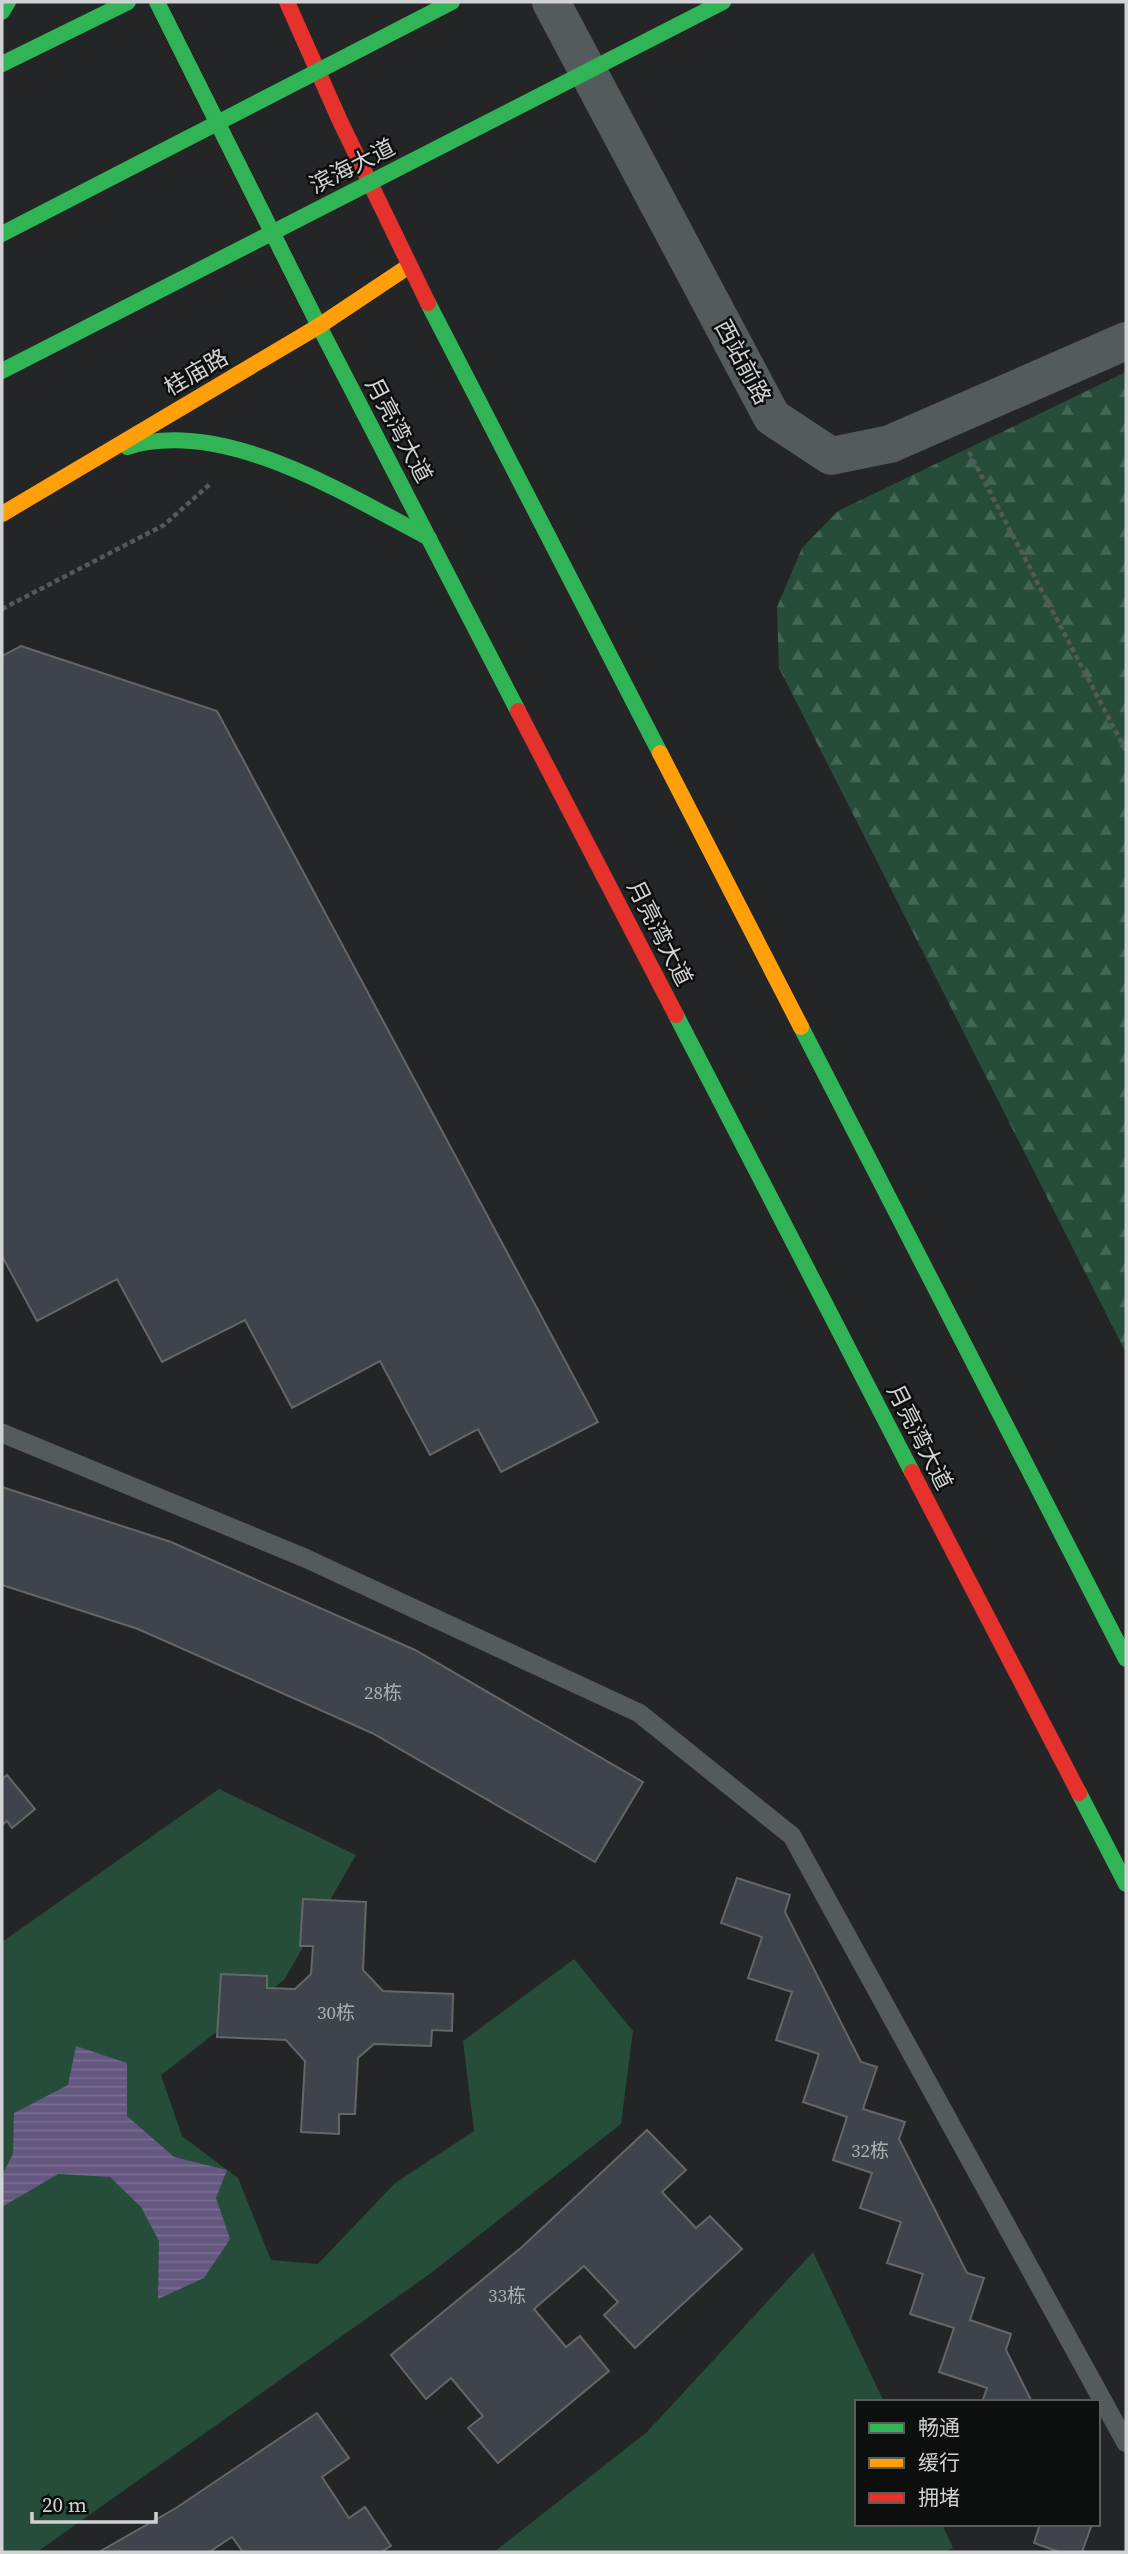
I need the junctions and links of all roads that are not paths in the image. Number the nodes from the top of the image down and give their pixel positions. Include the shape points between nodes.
1 (8, 2) edge
2 (128, 2) edge
3 (157, 2) edge
4 (287, 2) edge
5 (452, 2) edge
6 (551, 2) edge
7 (723, 2) edge
8 (2, 12) edge
9 (2, 64) edge
10 (2, 234) edge
11 (409, 265) junction
12 (319, 326) junction
13 (1126, 341) edge
14 (2, 371) edge
15 (95, 456) junction
16 (2, 513) edge
17 (429, 538) junction
18 (2, 1433) edge
19 (1126, 1659) edge
20 (1126, 1884) edge
21 (1126, 2443) edge

1 - 8 main road
2 - 9 main road
3 - 12 main road, 月亮湾大道
4 - 11 main road
5 - 10 main road, bridge
6 - 13 street, 西站前路 via 772,417 831,456 890,443
7 - 14 main road, 滨海大道, bridge
11 - 12 main road, 桂庙路
11 - 19 main road
12 - 15 main road, 桂庙路
12 - 17 main road, 月亮湾大道
15 - 16 main road, 桂庙路
15 - 17 main road via 150,440 204,441 247,452 328,485
17 - 20 main road, 月亮湾大道
18 - 21 lane via 305,1558 639,1713 792,1836

